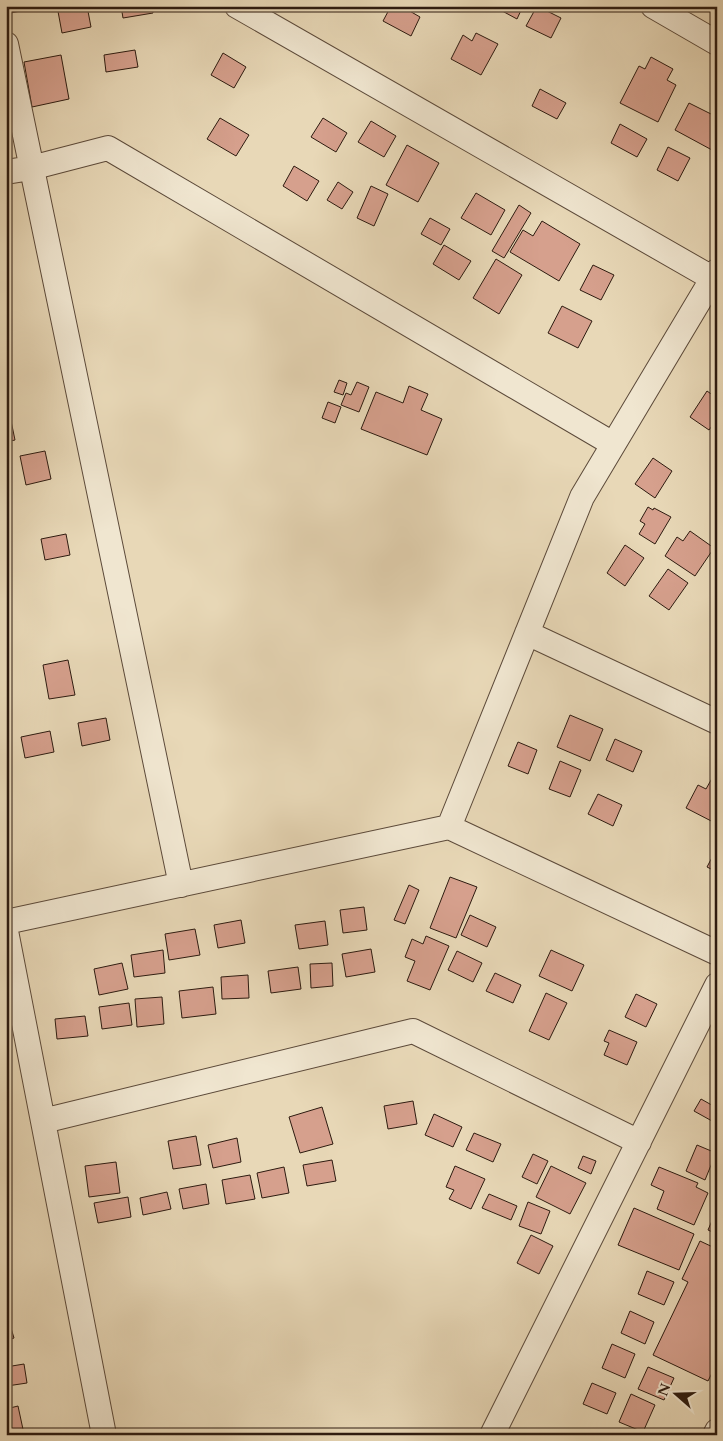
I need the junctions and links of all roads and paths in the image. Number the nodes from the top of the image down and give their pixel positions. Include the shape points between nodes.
1 (237, 6) edge
2 (653, 6) edge
3 (717, 43) edge
4 (6, 44) edge
5 (31, 168) junction
6 (6, 172) edge
7 (715, 274) edge
8 (614, 444) junction
9 (527, 633) junction
10 (714, 713) edge
11 (449, 827) junction
12 (181, 885) junction
13 (6, 922) edge
14 (6, 931) edge
15 (717, 953) edge
16 (717, 985) edge
17 (43, 1121) junction
18 (639, 1142) junction
19 (104, 1435) edge
20 (492, 1435) edge

1 - 7 street
2 - 3 street
4 - 5 street
5 - 6 street
5 - 8 street via 108,148
5 - 12 street
7 - 8 street
8 - 9 street via 582,497
9 - 10 street
9 - 11 street
11 - 12 street
11 - 15 street
12 - 13 street
14 - 17 street
16 - 18 street
17 - 18 street via 413,1031
17 - 19 street
18 - 20 street

